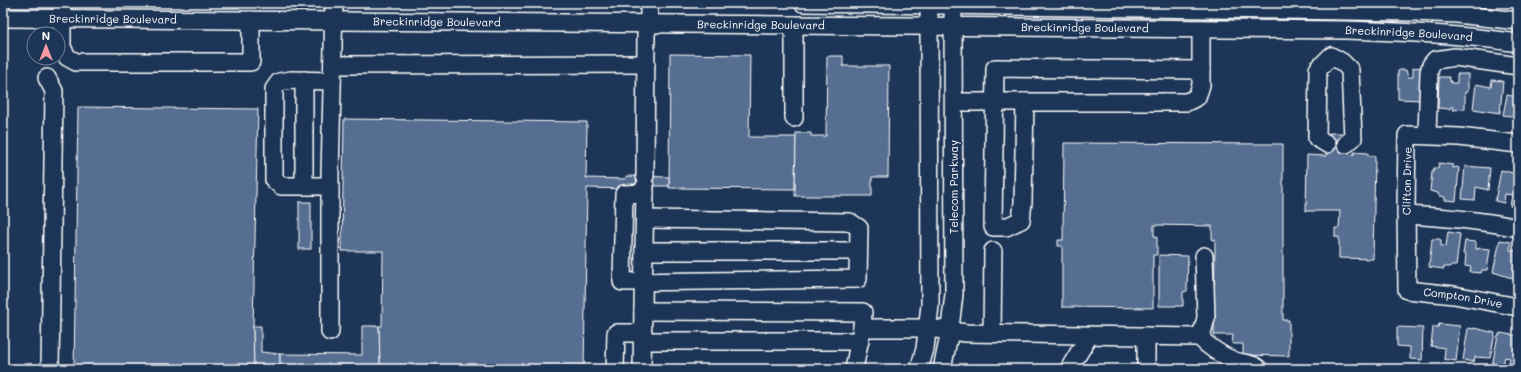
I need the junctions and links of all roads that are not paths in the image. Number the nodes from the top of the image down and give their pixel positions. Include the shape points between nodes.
1 (334, 3) edge
2 (650, 3) edge
3 (803, 3) edge
4 (929, 4) edge
5 (953, 4) edge
6 (1328, 6) edge
7 (62, 11) edge
8 (3, 18) edge
9 (251, 20) junction
10 (334, 21) junction
11 (1518, 21) edge
12 (649, 24) junction
13 (794, 25) junction
14 (928, 26) junction
15 (954, 27) junction
16 (1201, 29) junction
17 (1328, 30) junction
18 (1518, 43) edge
19 (1332, 56) junction
20 (646, 64) junction
21 (1518, 66) edge
22 (1201, 70) junction
23 (333, 73) junction
24 (47, 78) dead end
25 (304, 80) junction
26 (954, 102) junction
27 (995, 102) junction
28 (1025, 102) junction
29 (794, 118) dead end
30 (1427, 135) junction
31 (1327, 144) dead end
32 (1346, 144) dead end
33 (1518, 144) edge
34 (645, 185) junction
35 (304, 186) junction
36 (330, 186) junction
37 (1406, 215) junction
38 (644, 219) junction
39 (1518, 228) edge
40 (644, 251) junction
41 (858, 251) junction
42 (993, 251) dead end
43 (1204, 256) dead end
44 (644, 282) junction
45 (1407, 290) joint
46 (1518, 307) edge
47 (643, 311) junction
48 (928, 328) junction
49 (949, 330) junction
50 (330, 332) dead end
51 (992, 333) junction
52 (861, 334) junction
53 (1088, 336) junction
54 (1146, 336) junction
55 (1198, 336) junction
56 (643, 337) junction
57 (50, 369) edge
58 (615, 369) edge
59 (642, 369) edge
60 (854, 369) edge
61 (919, 369) edge
62 (942, 369) edge
63 (1069, 369) edge
64 (1146, 369) edge
65 (1259, 369) edge

1 - 10 street
2 - 12 street
3 - 4 street, Breckinridge Boulevard
4 - 5 street, Breckinridge Boulevard
4 - 14 street
5 - 6 street, Breckinridge Boulevard
5 - 15 street, Telecom Parkway
6 - 11 street, Breckinridge Boulevard via 1457,14
6 - 17 street
7 - 8 street, Breckinridge Boulevard
7 - 9 street, Breckinridge Boulevard
7 - 9 street via 62,47 67,57 76,62 251,62
9 - 10 street, Breckinridge Boulevard
10 - 12 street, Breckinridge Boulevard
10 - 23 street
12 - 13 street, Breckinridge Boulevard
12 - 20 street via 646,34
13 - 14 street, Breckinridge Boulevard
13 - 29 street
14 - 15 street, Breckinridge Boulevard
14 - 48 street via 931,286
15 - 16 street, Breckinridge Boulevard
15 - 26 street, Telecom Parkway
16 - 17 street, Breckinridge Boulevard
16 - 22 street
17 - 18 street, Breckinridge Boulevard via 1419,32 1475,36
17 - 19 street
19 - 31 street via 1318,69 1317,138
19 - 32 street via 1350,70 1353,138
20 - 23 street
20 - 34 street
21 - 30 street via 1455,57 1435,60 1430,65 1429,72
22 - 27 street via 995,68
22 - 28 street via 1201,85 1197,97 1187,102
23 - 25 street
23 - 36 street
24 - 57 street via 54,91
25 - 35 street
25 - 35 street via 279,82 274,89 274,180 281,186
26 - 27 street
26 - 49 street, Telecom Parkway via 954,294
27 - 28 street
27 - 28 street via 993,227 1006,227 1021,220
30 - 33 street, Clifton Drive
30 - 37 street, Clifton Drive via 1407,136
34 - 38 street
34 - 44 street via 624,194 622,282
35 - 36 street
36 - 50 street
37 - 39 street
37 - 45 street, Clifton Drive
38 - 40 street
38 - 41 street via 850,222 859,228
40 - 41 street
40 - 44 street
41 - 44 street via 858,279
42 - 51 street
43 - 55 street via 1206,318 1202,333
44 - 47 street
45 - 46 street, Compton Drive via 1454,295
47 - 52 street via 863,312
47 - 56 street
48 - 49 street
48 - 52 street
48 - 61 street
49 - 51 street
49 - 62 street, Telecom Parkway
51 - 53 street
52 - 56 street
52 - 60 street
53 - 54 street
53 - 63 street
54 - 55 street
54 - 64 street
55 - 65 street via 1214,351 1234,361 1252,364
56 - 58 street via 616,333
56 - 59 street

